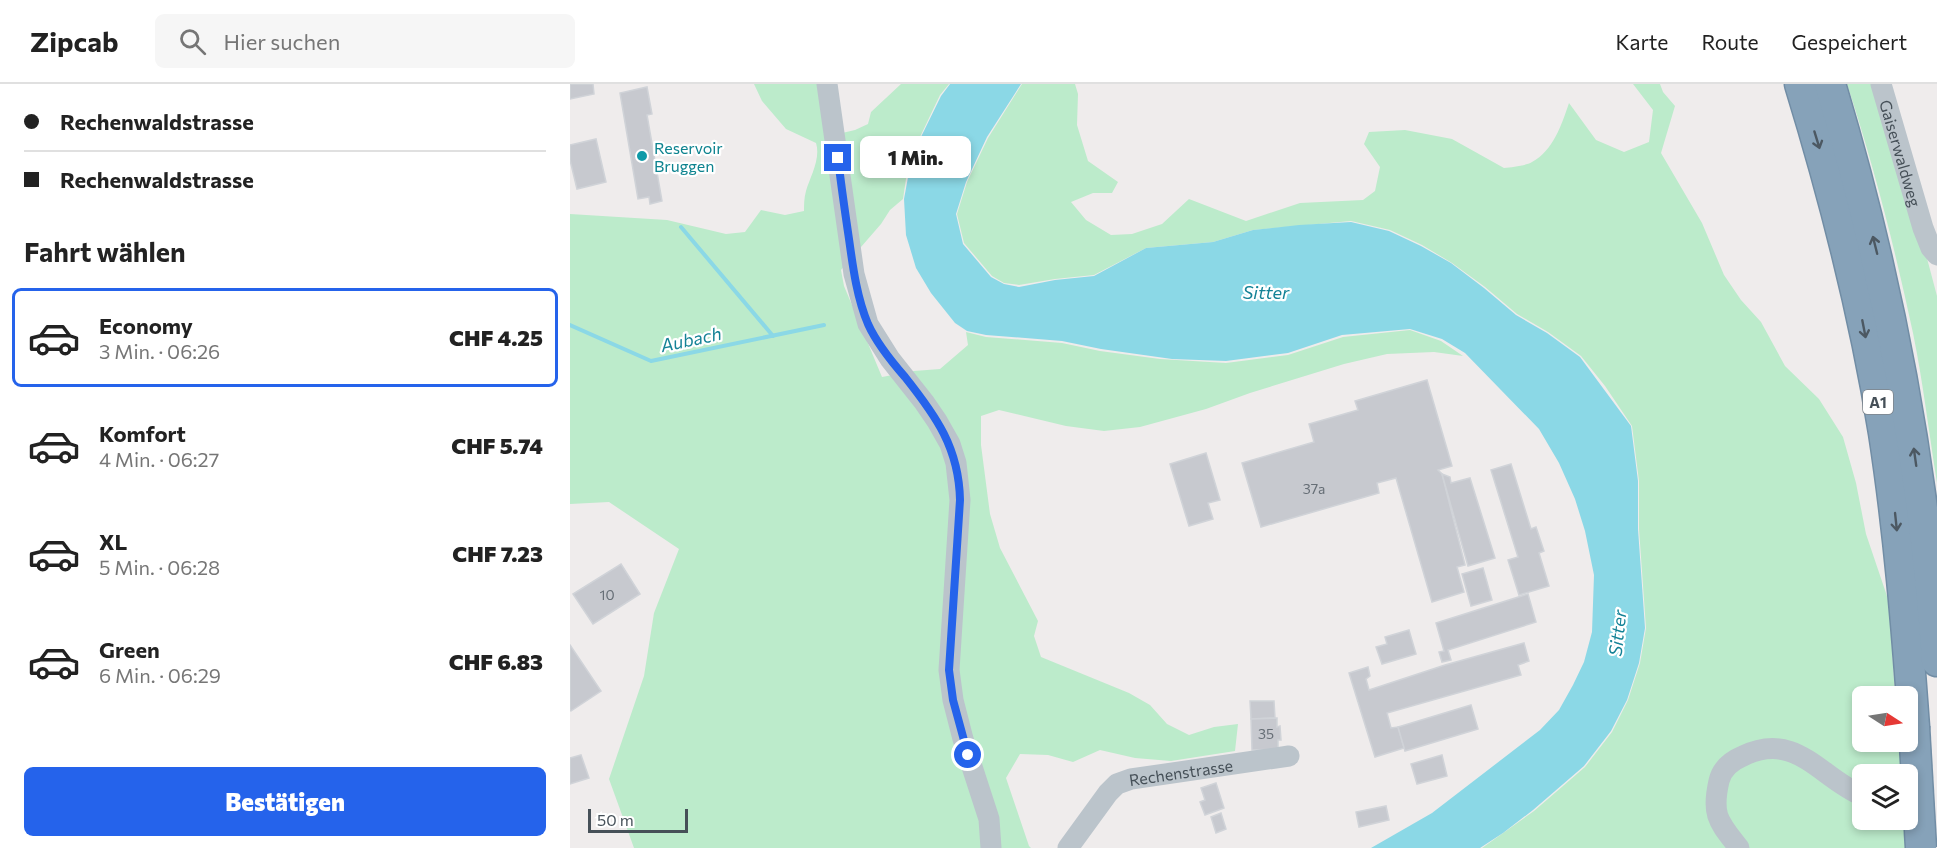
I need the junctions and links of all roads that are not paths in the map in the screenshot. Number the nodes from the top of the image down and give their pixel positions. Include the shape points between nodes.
1 (827, 84) edge
2 (1800, 84) edge
3 (1830, 84) edge
4 (1881, 84) edge
5 (1937, 255) edge
6 (1937, 661) edge
7 (1289, 756) dead end
8 (1852, 790) edge
9 (1937, 796) edge
10 (1918, 800) edge
11 (991, 848) edge
12 (1068, 848) edge
13 (1739, 848) edge
14 (1921, 848) edge

1 - 11 street via 854,274 868,324 937,421 956,463 960,500 949,670 963,739 989,819
2 -> 14 highway, A1, bridge via 1845,245 1883,431 1905,606
6 -> 3 highway, A1 via 1920,484 1902,373 1863,198
4 - 5 street, Gaiserwaldweg via 1923,228
7 - 12 street, Rechenstrasse via 1117,784
8 - 13 street via 1796,753 1781,749 1752,751 1735,759 1721,774 1715,808 1720,823
9 - 10 street

